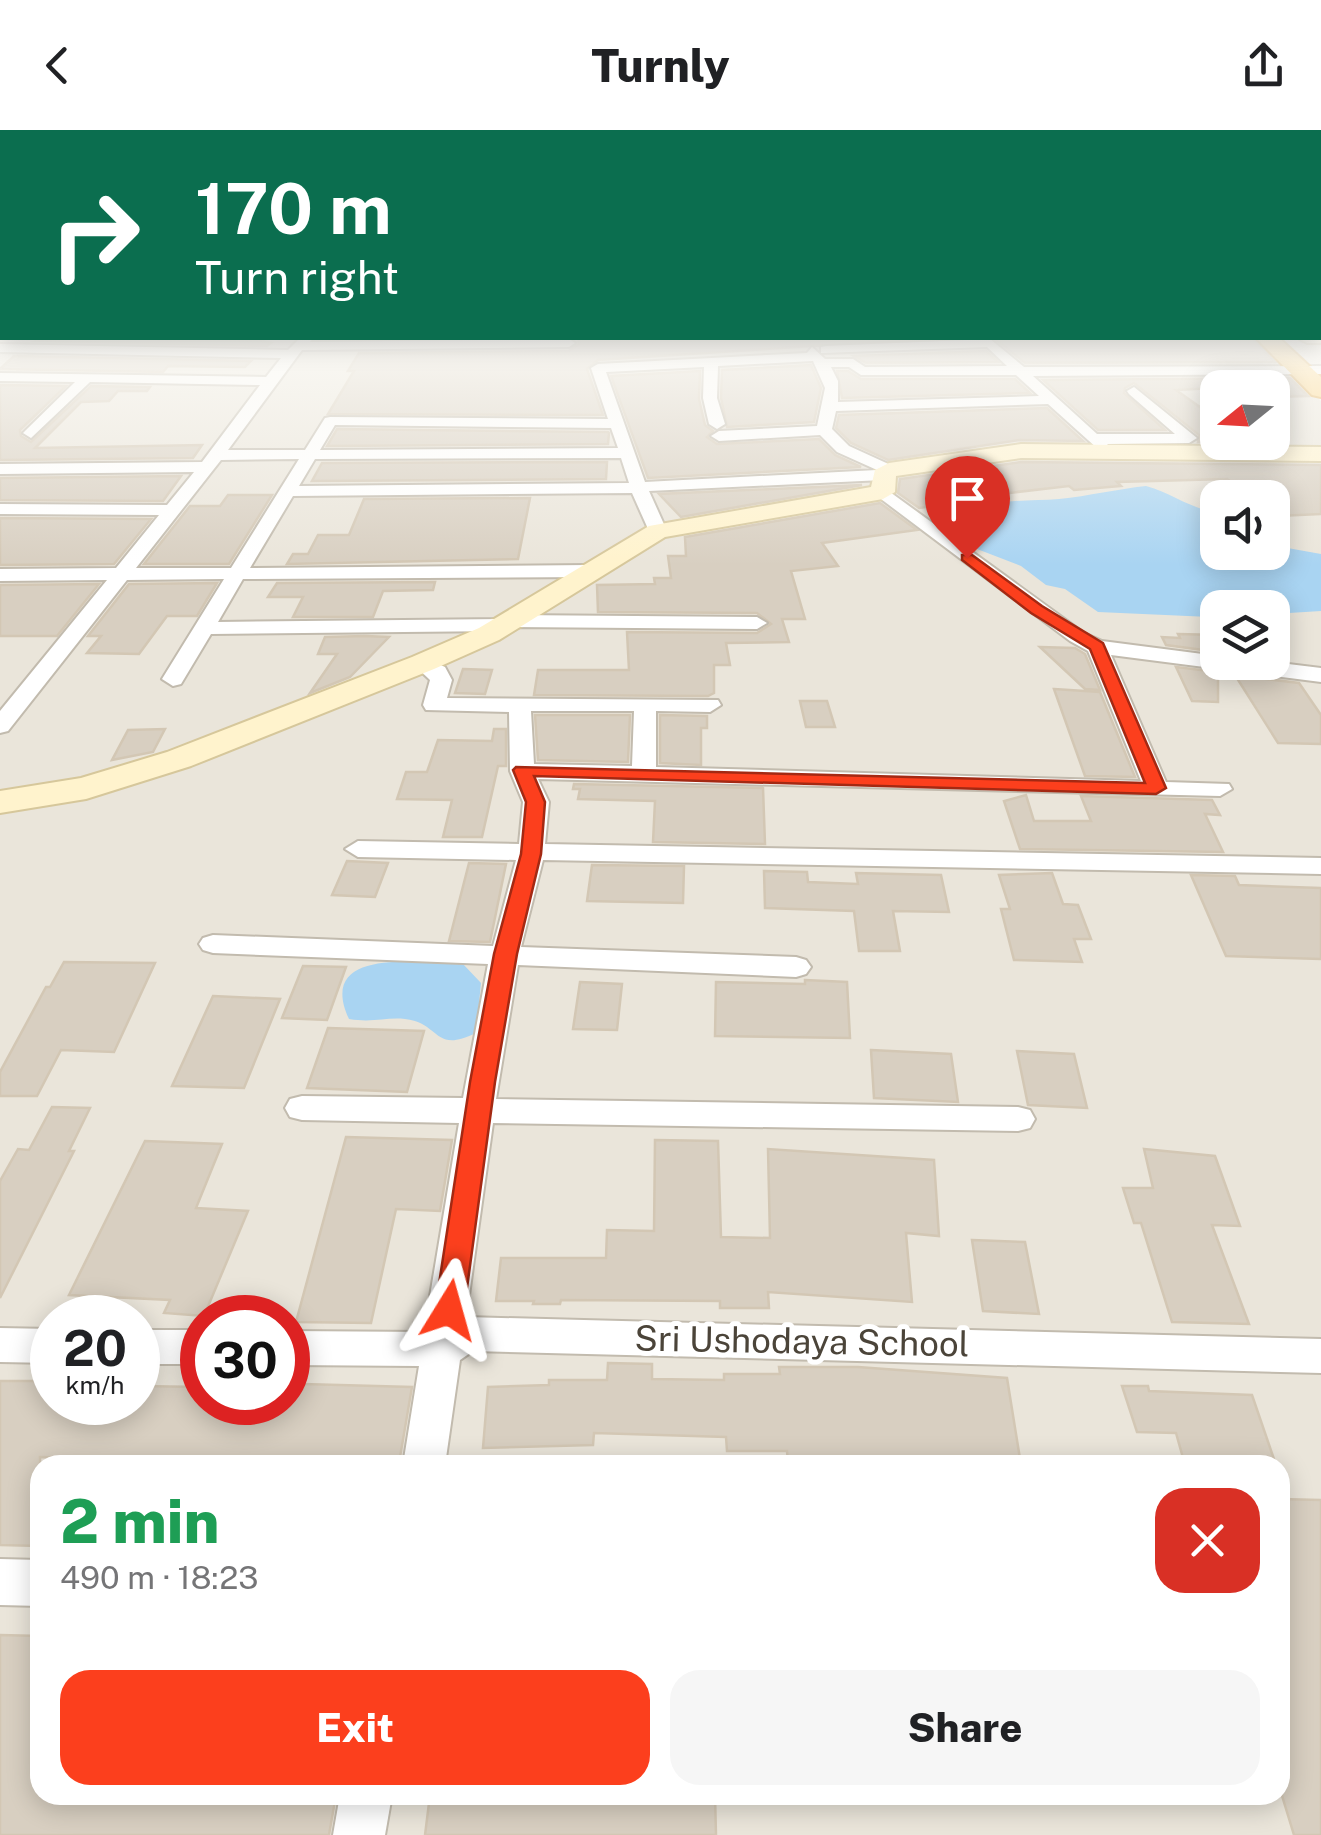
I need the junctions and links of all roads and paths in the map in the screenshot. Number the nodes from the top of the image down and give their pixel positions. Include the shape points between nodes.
1 (59, 406) edge
2 (253, 406) edge
3 (611, 406) edge
4 (712, 406) edge
5 (875, 406) edge
6 (1057, 406) edge
7 (1152, 406) edge
8 (830, 407) joint
9 (617, 423) junction
10 (824, 430) junction
11 (31, 433) dead end
12 (1189, 438) junction
13 (1200, 439) edge
14 (1102, 446) junction
15 (1200, 447) edge
16 (1290, 450) edge
17 (627, 453) junction
18 (310, 454) junction
19 (1321, 454) edge
20 (211, 461) junction
21 (0, 468) edge
22 (885, 479) junction
23 (639, 488) junction
24 (288, 491) junction
25 (0, 510) edge
26 (169, 510) junction
27 (658, 532) junction
28 (590, 571) junction
29 (236, 574) junction
30 (0, 576) edge
31 (118, 576) junction
32 (508, 623) junction
33 (757, 624) dead end
34 (204, 628) junction
35 (1097, 647) junction
36 (1200, 660) edge
37 (424, 663) junction
38 (1290, 673) edge
39 (1319, 677) edge
40 (173, 679) dead end
41 (514, 704) junction
42 (710, 705) dead end
43 (645, 706) junction
44 (0, 726) edge
45 (522, 770) junction
46 (644, 774) junction
47 (1156, 788) junction
48 (1220, 789) dead end
49 (0, 802) edge
50 (358, 849) dead end
51 (531, 854) junction
52 (1321, 866) edge
53 (213, 944) dead end
54 (506, 954) junction
55 (796, 967) dead end
56 (302, 1108) dead end
57 (477, 1114) junction
58 (1018, 1119) dead end
59 (0, 1345) edge
60 (30, 1346) edge
61 (310, 1348) edge
62 (444, 1348) junction
63 (1321, 1356) edge
64 (426, 1455) edge
65 (0, 1582) edge
66 (30, 1584) edge
67 (364, 1805) edge
68 (359, 1835) edge

1 - 11 street
2 - 20 street
3 - 9 street
4 - 10 street via 718,430
5 - 8 street
6 - 14 street
7 - 12 street
8 - 10 street
9 - 17 street
9 - 18 street via 330,421
10 - 22 street
12 - 13 street
12 - 14 street
14 - 15 street
14 - 22 street via 1021,451
16 - 19 street
17 - 18 street
17 - 23 street
18 - 20 street
18 - 24 street
20 - 21 street
20 - 26 street
22 - 23 street
22 - 27 street
22 - 35 street via 1037,610
23 - 24 street
23 - 27 street
24 - 29 street
25 - 26 street
26 - 31 street
27 - 28 street
28 - 29 street
28 - 32 street
29 - 31 street
29 - 34 street
30 - 31 street
31 - 44 street
32 - 33 street
32 - 34 street
32 - 37 street
34 - 40 street
35 - 36 street
35 - 47 street
37 - 41 street via 442,680 434,705
37 - 49 street via 180,759 86,788
38 - 39 street
41 - 43 street
41 - 45 street
42 - 43 street
43 - 46 street
45 - 46 street
45 - 51 street via 536,802
46 - 47 street
47 - 48 street
50 - 51 street
51 - 52 street
51 - 54 street
53 - 54 street
54 - 55 street
54 - 57 street
56 - 57 street
57 - 58 street
57 - 62 street
59 - 60 street
61 - 62 street, Sri Ushodaya School
62 - 63 street, Sri Ushodaya School via 467,1334
62 - 64 street
65 - 66 street
67 - 68 street

